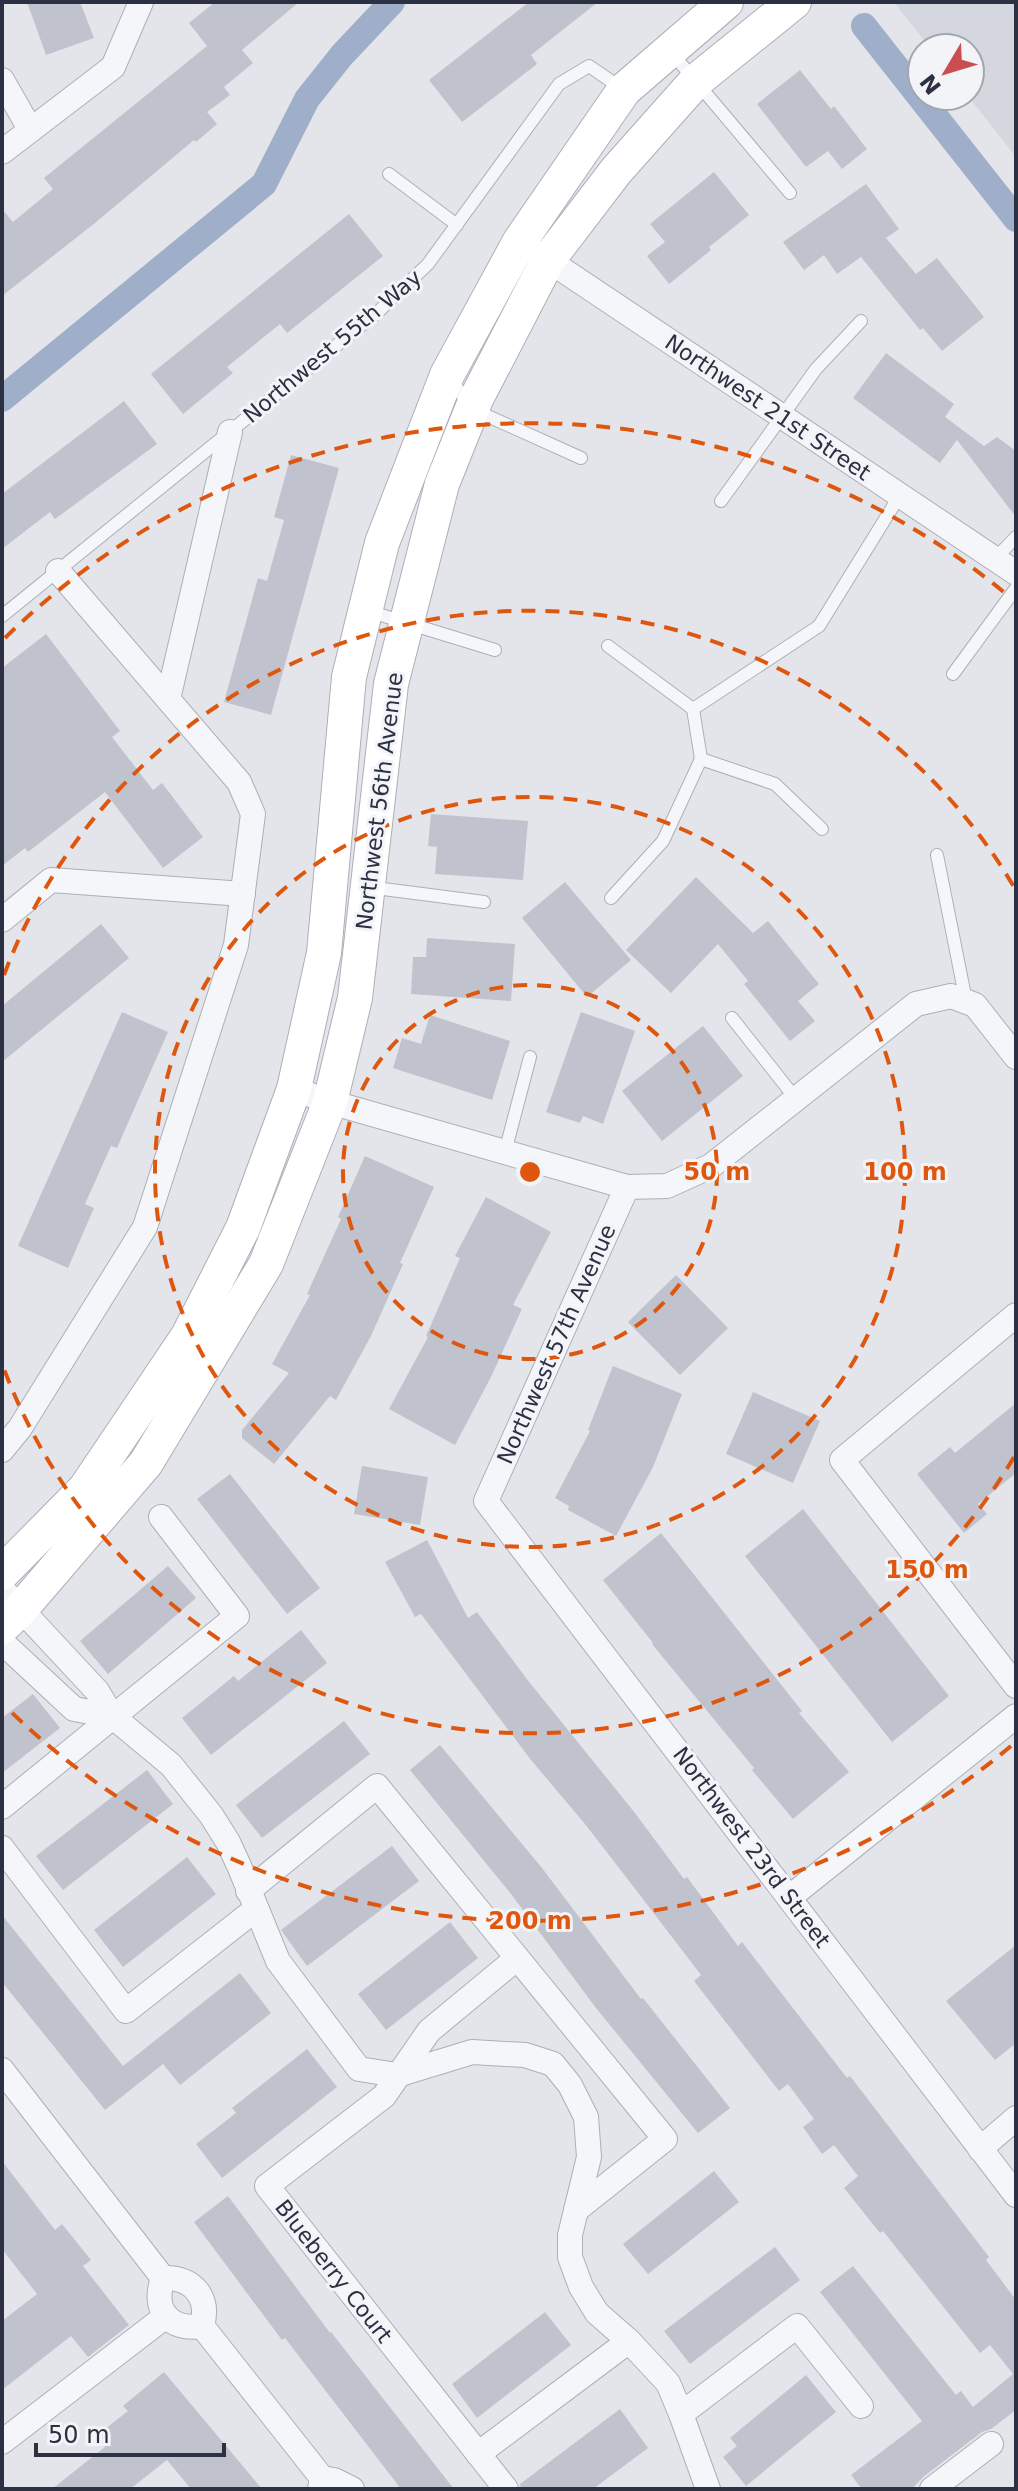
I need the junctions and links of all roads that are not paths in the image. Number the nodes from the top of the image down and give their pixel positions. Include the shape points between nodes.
1 (141, 2) edge
2 (726, 2) edge
3 (794, 2) edge
4 (670, 50) junction
5 (2, 80) edge
6 (696, 81) junction
7 (624, 90) junction
8 (30, 129) junction
9 (2, 152) edge
10 (389, 174) dead end
11 (790, 193) dead end
12 (457, 225) junction
13 (520, 241) junction
14 (548, 260) junction
15 (861, 321) dead end
16 (447, 375) junction
17 (472, 409) junction
18 (781, 415) junction
19 (230, 432) junction
20 (581, 458) dead end
21 (900, 495) junction
22 (721, 501) dead end
23 (1016, 537) edge
24 (995, 559) junction
25 (58, 571) junction
26 (1016, 573) edge
27 (1016, 588) edge
28 (366, 610) junction
29 (2, 616) edge
30 (406, 624) junction
31 (608, 646) dead end
32 (495, 650) dead end
33 (953, 674) dead end
34 (168, 699) junction
35 (693, 709) junction
36 (701, 759) junction
37 (822, 829) dead end
38 (937, 855) dead end
39 (368, 887) junction
40 (243, 894) junction
41 (611, 898) dead end
42 (484, 902) dead end
43 (2, 920) edge
44 (959, 999) junction
45 (732, 1018) dead end
46 (530, 1057) dead end
47 (1016, 1057) edge
48 (294, 1089) junction
49 (796, 1099) junction
50 (330, 1102) junction
51 (505, 1152) junction
52 (627, 1187) junction
53 (1016, 1315) edge
54 (2, 1450) edge
55 (486, 1501) joint
56 (161, 1517) dead end
57 (2, 1573) edge
58 (8, 1609) edge
59 (2, 1642) edge
60 (1016, 1686) edge
61 (112, 1716) junction
62 (1016, 1716) edge
63 (2, 1807) edge
64 (2, 1848) edge
65 (790, 1897) junction
66 (252, 1900) junction
67 (516, 1959) junction
68 (2, 2070) edge
69 (397, 2075) junction
70 (1016, 2118) edge
71 (980, 2149) junction
72 (1016, 2195) edge
73 (576, 2210) junction
74 (163, 2278) junction
75 (166, 2316) junction
76 (202, 2326) junction
77 (629, 2341) junction
78 (861, 2406) dead end
79 (681, 2414) junction
80 (2, 2442) edge
81 (991, 2444) dead end
82 (478, 2454) junction
83 (321, 2484) edge
84 (352, 2489) edge
85 (506, 2489) edge
86 (708, 2489) edge
87 (932, 2489) edge

1 - 8 street via 113,67
2 - 4 street, Northwest 56th Avenue
3 - 6 street, Northwest 56th Avenue
4 - 6 lane
4 - 7 street, Northwest 56th Avenue
5 - 8 street
6 - 11 lane
6 - 14 street, Northwest 56th Avenue via 616,171
7 - 12 lane, Northwest 55th Way via 589,66 559,84
7 - 13 street, Northwest 56th Avenue
8 - 9 street
10 - 12 lane
12 - 19 lane, Northwest 55th Way via 428,264 379,311
13 - 14 street, Northwest 21st Street
13 - 16 street, Northwest 56th Avenue
14 - 17 street, Northwest 56th Avenue
14 - 18 street, Northwest 21st Street
15 - 18 lane
16 - 17 lane
16 - 28 street, Northwest 56th Avenue via 382,543
17 - 20 lane
17 - 30 street, Northwest 56th Avenue via 442,484
18 - 21 street, Northwest 21st Street
18 - 22 lane
19 - 25 lane, Northwest 55th Way
19 - 34 street
21 - 24 street, Northwest 21st Street
21 - 35 lane via 819,626
23 - 24 lane
24 - 26 street, Northwest 21st Street
25 - 29 lane, Northwest 55th Way
25 - 34 street
27 - 33 lane
28 - 30 lane
28 - 48 street, Northwest 56th Avenue via 349,677 324,953
30 - 32 lane
30 - 39 street, Northwest 56th Avenue via 391,684
31 - 35 lane
34 - 40 street via 239,782 253,814
35 - 36 lane
36 - 37 lane via 775,784
36 - 41 lane via 663,841
38 - 44 lane
39 - 42 lane
39 - 50 street, Northwest 56th Avenue via 355,998
40 - 43 street via 51,880
40 - 54 street via 236,945 145,1227
44 - 47 street via 975,1005
44 - 49 street via 916,1004
45 - 49 lane
46 - 51 lane
48 - 50 street
48 - 57 street, Northwest 56th Avenue via 243,1228 188,1336 85,1489
49 - 52 street via 711,1166 667,1186
50 - 51 street
50 - 58 street, Northwest 56th Avenue via 266,1264 146,1463
51 - 52 street
52 - 55 street, Northwest 57th Avenue
53 - 60 street via 842,1460
55 - 65 street, Northwest 23rd Street
56 - 61 street via 237,1616
58 - 61 street via 97,1691
59 - 61 street via 74,1709
61 - 63 street
61 - 66 street via 171,1765 211,1815
62 - 65 street
64 - 66 street via 126,2011
65 - 71 street, Northwest 23rd Street
66 - 67 street via 377,1786
66 - 69 street via 278,1961 359,2069
67 - 69 street, Blueberry Court via 429,2031
67 - 73 street via 665,2139
68 - 74 street
69 - 73 street via 472,2052 525,2055 553,2064 586,2117 589,2157
69 - 82 street, Blueberry Court via 384,2096 267,2186
70 - 71 street
71 - 72 street, Northwest 23rd Street
73 - 77 street via 570,2257 581,2287 597,2313
74 - 75 street via 158,2292
74 - 76 street via 197,2290 204,2304
75 - 76 street via 177,2325
75 - 80 street
76 - 83 street
77 - 79 street via 668,2383
77 - 82 street
78 - 79 street via 797,2326
79 - 86 street
81 - 87 street
82 - 85 street, Blueberry Court
83 - 84 street via 334,2480

